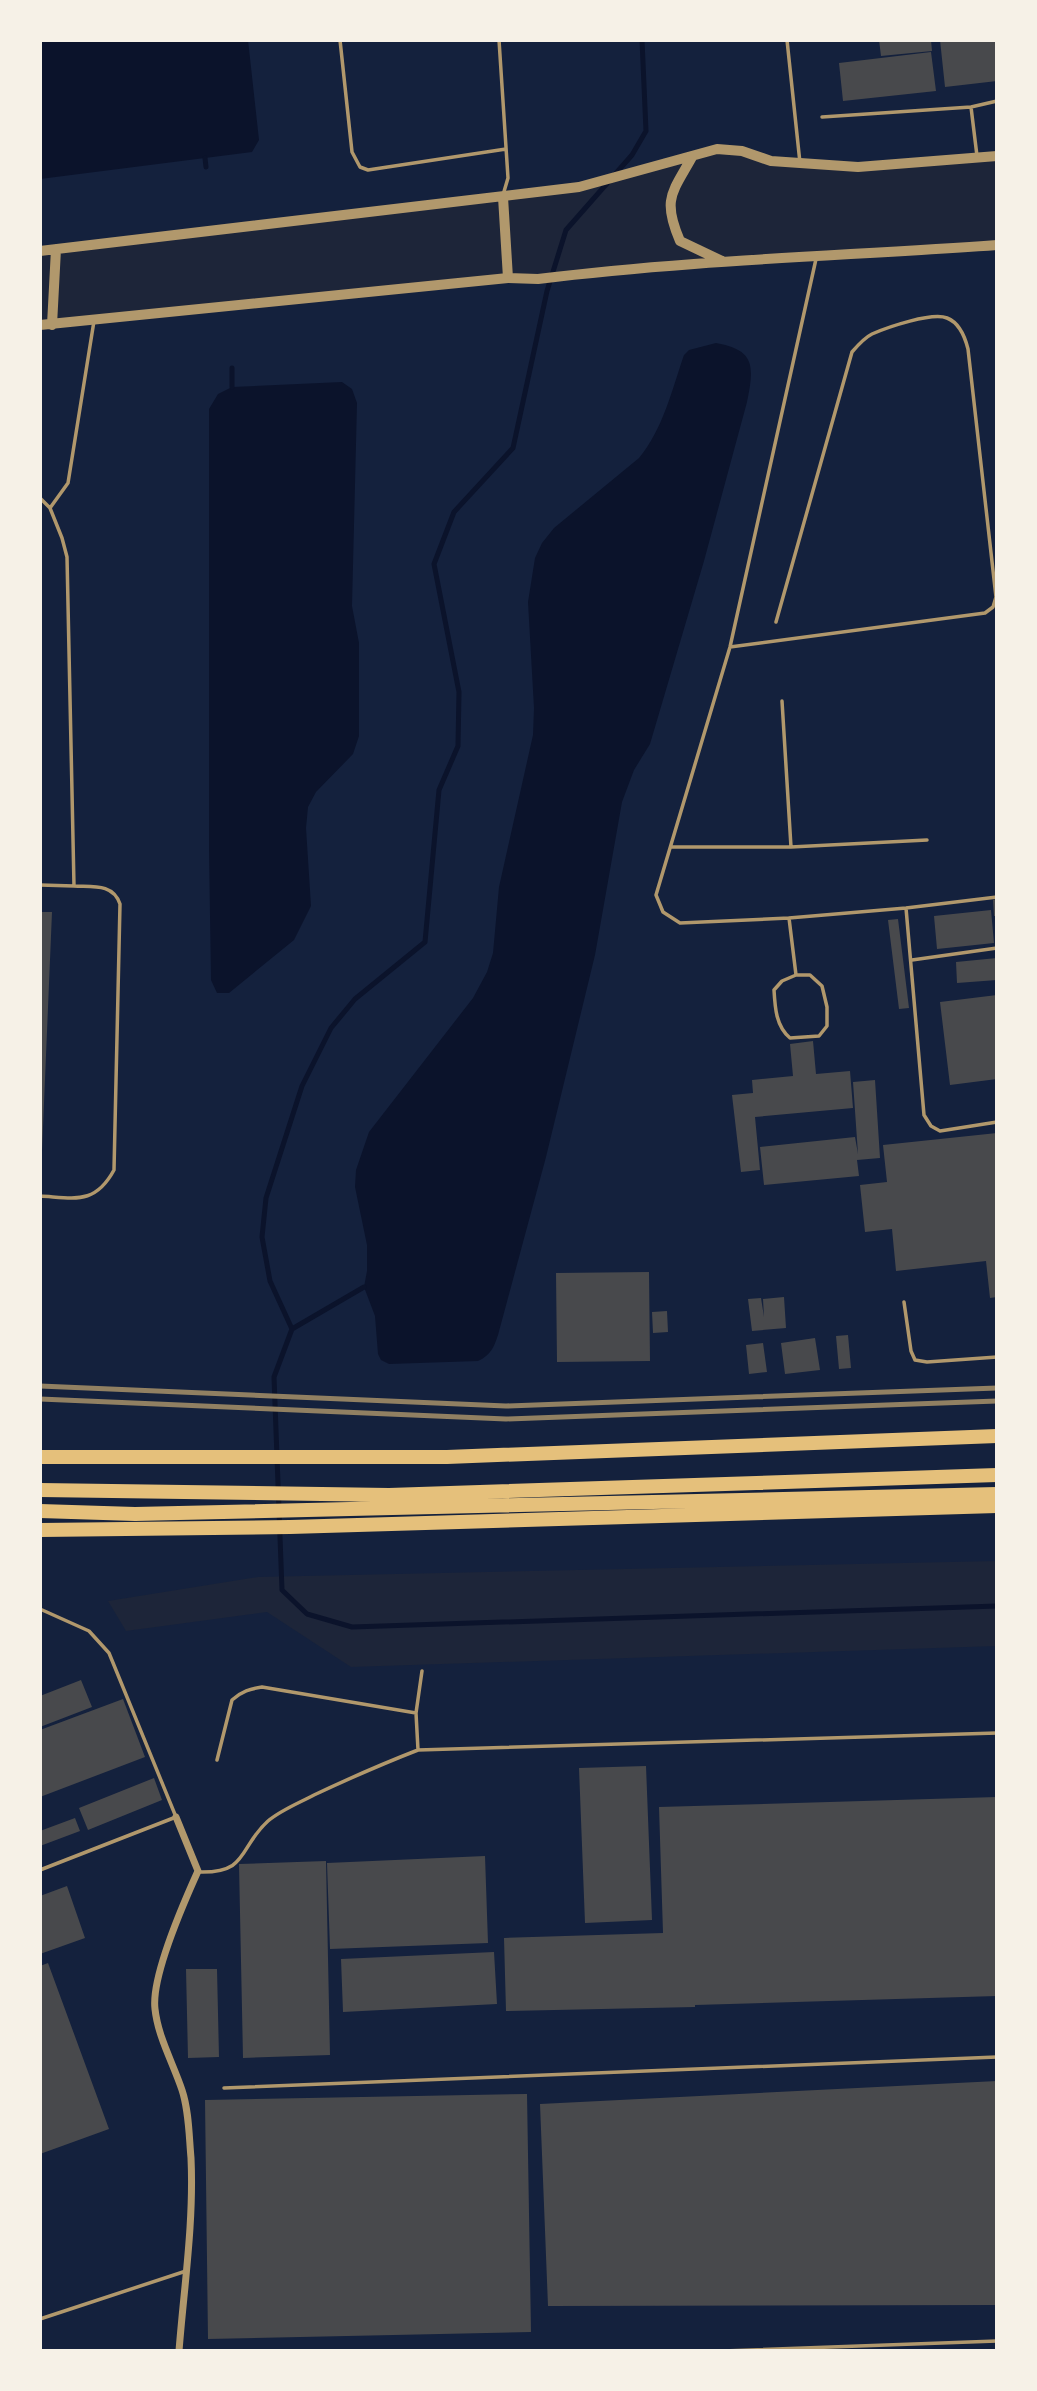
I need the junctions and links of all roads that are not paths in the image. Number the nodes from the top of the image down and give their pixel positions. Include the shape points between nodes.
1 (340, 40) edge
2 (499, 40) edge
3 (787, 40) edge
4 (997, 101) edge
5 (971, 107) junction
6 (822, 117) dead end
7 (506, 149) junction
8 (997, 156) edge
9 (692, 157) junction
10 (977, 158) junction
11 (801, 165) junction
12 (503, 197) junction
13 (997, 245) edge
14 (56, 249) junction
15 (40, 251) edge
16 (816, 257) junction
17 (722, 261) junction
18 (508, 278) junction
19 (94, 320) junction
20 (40, 325) edge
21 (52, 325) junction
22 (40, 498) edge
23 (50, 508) junction
24 (776, 622) dead end
25 (730, 646) junction
26 (782, 701) dead end
27 (928, 840) dead end
28 (671, 847) junction
29 (791, 847) junction
30 (40, 885) edge
31 (74, 886) junction
32 (997, 897) edge
33 (906, 908) junction
34 (789, 918) junction
35 (997, 948) edge
36 (912, 960) junction
37 (796, 975) junction
38 (997, 1122) edge
39 (40, 1196) edge
40 (904, 1302) dead end
41 (997, 1357) edge
42 (997, 1436) edge
43 (40, 1457) edge
44 (997, 1475) edge
45 (40, 1490) edge
46 (997, 1494) edge
47 (997, 1506) edge
48 (40, 1511) edge
49 (40, 1530) edge
50 (40, 1609) edge
51 (422, 1671) dead end
52 (416, 1713) junction
53 (997, 1733) edge
54 (418, 1750) junction
55 (217, 1760) dead end
56 (176, 1817) junction
57 (40, 1871) edge
58 (198, 1871) junction
59 (997, 2057) edge
60 (224, 2088) dead end
61 (186, 2271) junction
62 (40, 2319) edge
63 (997, 2341) edge
64 (179, 2351) edge
65 (723, 2351) edge

1 - 7 lane via 352,152 360,167 368,170
2 - 7 lane
3 - 11 lane
4 - 5 lane
5 - 6 lane
5 - 10 lane
7 - 12 lane via 508,178
8 - 10 street
9 - 11 street via 729,149
9 - 12 street via 579,187
9 - 17 street via 671,195 672,221 680,241
10 - 11 street via 858,167
12 - 14 street
12 - 18 street
13 - 16 street
14 - 15 street
14 - 21 street
16 - 17 street
16 - 25 lane
17 - 18 street
18 - 19 street
19 - 21 street
19 - 23 lane via 68,483
20 - 21 street
22 - 23 lane
23 - 31 lane via 66,556
24 - 25 lane via 852,352 871,334 935,315 949,318 960,328 968,349 996,597 993,607 985,613
25 - 28 lane
26 - 29 lane
27 - 29 lane
28 - 29 lane
28 - 34 lane via 656,895 663,912 680,923
30 - 31 lane
31 - 39 lane via 104,887 120,904 114,1170 106,1185 93,1195
32 - 33 lane
33 - 34 lane
33 - 36 lane
34 - 37 lane
35 - 36 lane
36 - 38 lane via 924,1115 940,1131
37 - 37 lane via 810,975 822,986 827,1026 819,1035 790,1038 783,1032 774,990
40 - 41 lane via 915,1360
42 - 43 highway via 447,1457
44 - 45 highway via 389,1494
46 - 48 highway via 149,1514
47 - 49 highway
50 - 56 lane via 89,1631 101,1642
51 - 52 lane
52 - 54 lane
52 - 55 lane via 262,1687 250,1689 232,1700
53 - 54 lane
54 - 58 lane via 287,1809 268,1821 238,1862 226,1870
56 - 57 lane
56 - 58 street
58 - 61 street via 157,1981 155,2006 187,2115 191,2202
59 - 60 lane
61 - 62 lane
61 - 64 street
63 - 65 lane

